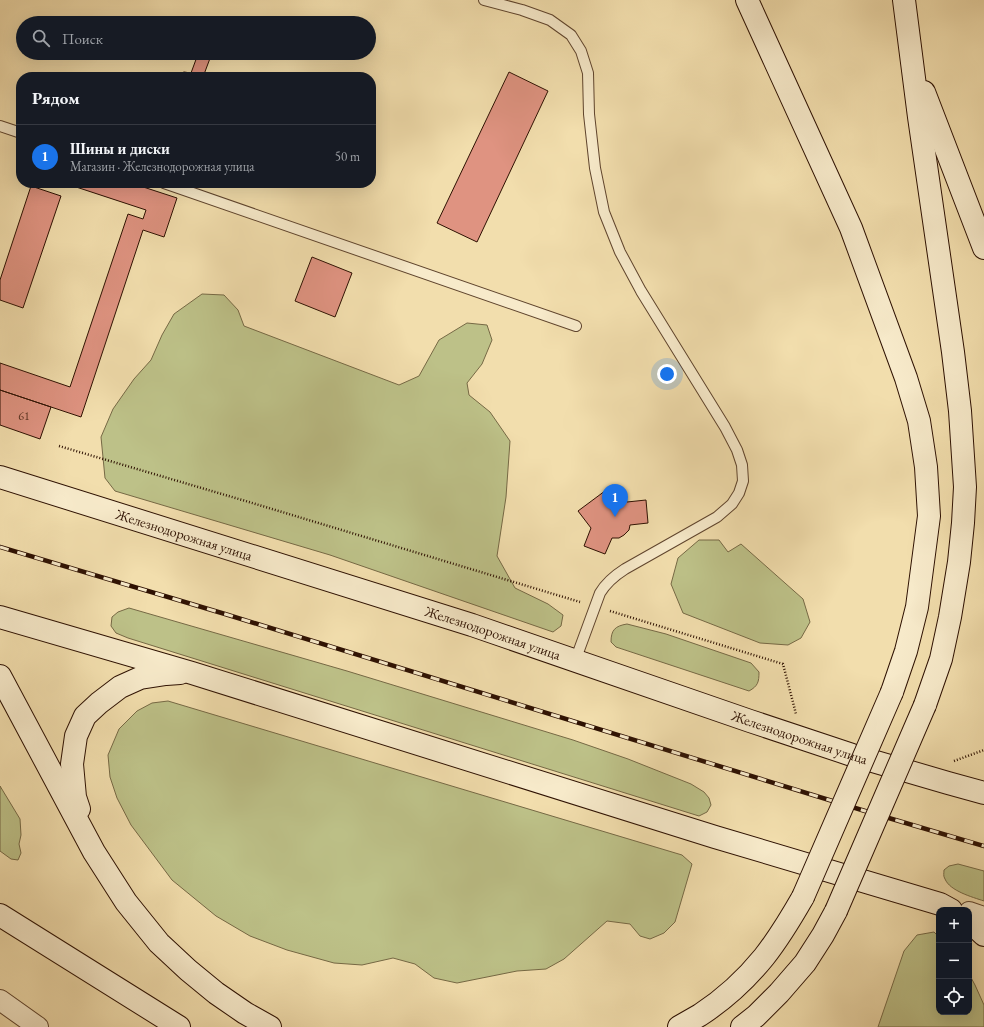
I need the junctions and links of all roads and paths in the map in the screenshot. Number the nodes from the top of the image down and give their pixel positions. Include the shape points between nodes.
1 (484, 0) edge
2 (747, 0) edge
3 (904, 0) edge
4 (912, 59) junction
5 (0, 126) edge
6 (16, 131) edge
7 (178, 188) edge
8 (984, 248) edge
9 (576, 326) dead end
10 (59, 446) dead end
11 (0, 477) edge
12 (595, 607) junction
13 (0, 618) edge
14 (575, 661) junction
15 (192, 672) junction
16 (0, 676) edge
17 (797, 716) dead end
18 (984, 750) edge
19 (948, 763) dead end
20 (984, 793) edge
21 (94, 852) junction
22 (946, 907) edge
23 (972, 913) edge
24 (0, 915) edge
25 (984, 917) edge
26 (972, 924) edge
27 (984, 935) edge
28 (0, 1000) edge
29 (38, 1027) edge
30 (179, 1027) edge
31 (270, 1027) edge
32 (679, 1027) edge
33 (742, 1027) edge

1 - 12 lane via 550,20 571,35 581,51 588,73 594,160 604,212 620,252 638,285 725,427 742,465 743,480 732,504 717,516 614,576 600,593
2 - 32 street, bridge via 851,228 904,371 919,421 926,467 929,516 917,607 906,651 892,692 803,897 764,957 744,978 701,1014
3 - 4 street
4 - 8 street
4 - 33 street, bridge via 960,411 965,487 959,562 950,617 941,659 925,705 836,911 805,962 780,993
5 - 6 lane
7 - 9 lane
10 - 12 path
11 - 14 street, Железнодорожная улица via 472,625
12 - 14 lane
12 - 17 path via 783,664
13 - 15 street
14 - 20 street, Железнодорожная улица via 852,754
15 - 21 street via 140,678 120,687 85,716 76,736 72,764 75,797
15 - 22 street
16 - 21 street
18 - 19 path
21 - 31 street via 126,902 158,943 216,994
23 - 25 street
24 - 30 street
26 - 27 street
28 - 29 street

